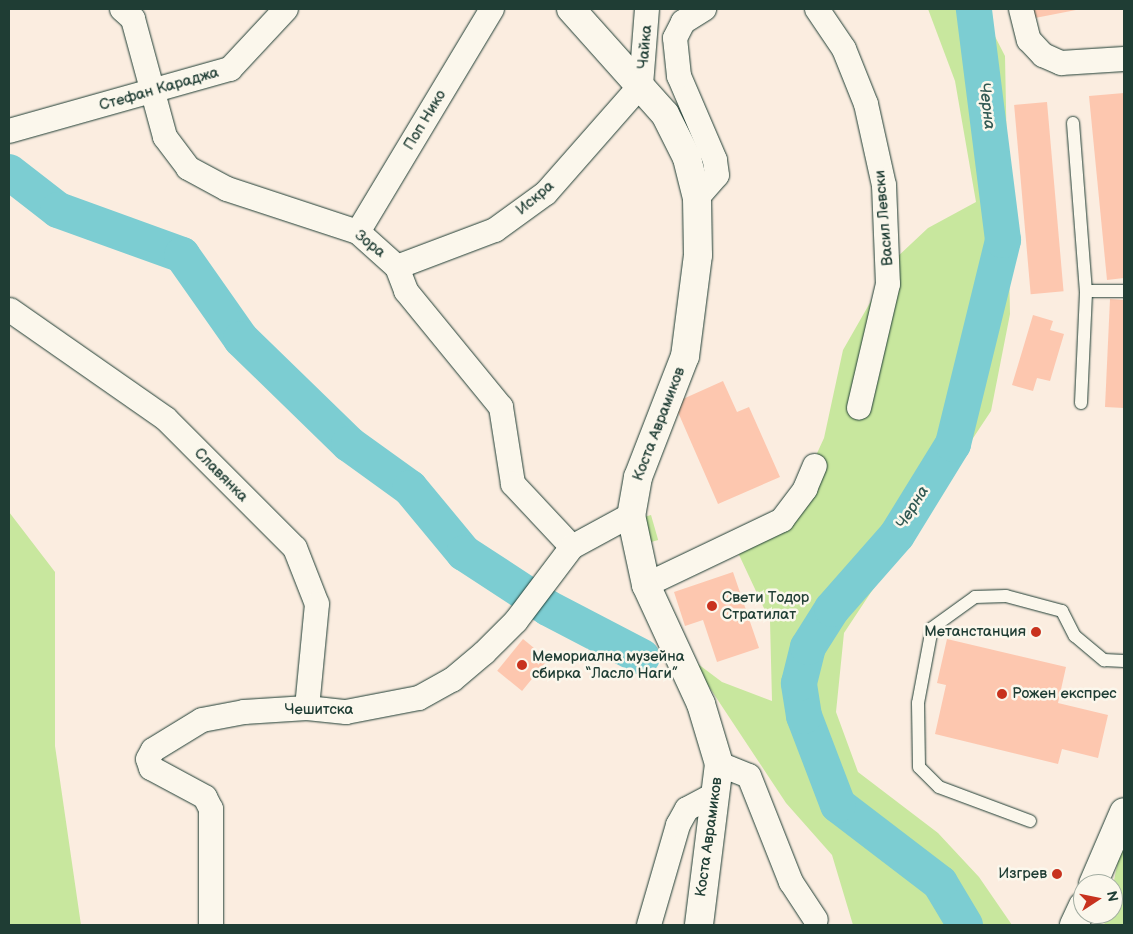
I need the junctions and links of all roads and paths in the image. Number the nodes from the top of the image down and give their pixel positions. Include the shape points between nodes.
1 (122, 9) edge
2 (286, 9) edge
3 (492, 9) edge
4 (571, 9) edge
5 (647, 9) edge
6 (704, 9) edge
7 (817, 9) edge
8 (1021, 9) edge
9 (1124, 59) edge
10 (641, 85) junction
11 (155, 91) junction
12 (1073, 122) dead end
13 (9, 131) edge
14 (697, 198) junction
15 (358, 232) junction
16 (398, 267) junction
17 (1086, 291) junction
18 (1124, 291) edge
19 (10, 310) dead end
20 (1081, 403) dead end
21 (858, 408) dead end
22 (815, 466) dead end
23 (630, 515) junction
24 (572, 547) junction
25 (646, 585) junction
26 (1124, 661) edge
27 (307, 708) junction
28 (719, 764) junction
29 (715, 794) junction
30 (1124, 812) edge
31 (1030, 821) dead end
32 (1097, 874) edge
33 (816, 920) dead end
34 (211, 925) edge
35 (649, 925) edge
36 (699, 925) edge

1 - 11 street, Зора via 133,19
2 - 11 street, Стефан Караджа via 230,69
3 - 15 street, Поп Нико
4 - 10 street, Коста Аврамиков
5 - 10 street, Чайка
6 - 14 street via 683,22 676,38 679,76 715,160 717,175
7 - 21 street, Васил Левски via 844,49 866,104 884,185 888,284
8 - 9 street via 1029,40 1043,54 1061,63
10 - 14 street, Коста Аврамиков via 666,114 687,158
10 - 16 street, Искра via 546,193 495,230
11 - 13 street, Стефан Караджа
11 - 15 street, Зора via 165,137 188,168 227,189
12 - 17 lane
14 - 23 street, Коста Аврамиков via 698,255 685,356 638,477
15 - 16 street, Зора
16 - 24 street, Зора via 406,291 501,407 513,484
17 - 18 lane
17 - 20 lane
19 - 27 street, Славянка via 166,419 295,548 317,604
22 - 25 street via 806,489 782,520
23 - 24 street, Чешитска
23 - 25 street, Коста Аврамиков
24 - 27 street, Чешитска via 516,621 452,680 419,698 346,712
25 - 28 street, Коста Аврамиков via 701,704
26 - 31 lane via 1104,660 1075,636 1062,611 1006,596 975,597 932,628 918,703 919,768 939,787
27 - 34 street, Чешитска via 244,712 202,720 153,750 148,759 151,768 205,797 211,809
28 - 29 street, Коста Аврамиков
28 - 33 street via 749,776 791,882
29 - 35 street via 687,809 678,825
29 - 36 street, Коста Аврамиков
30 - 32 street

